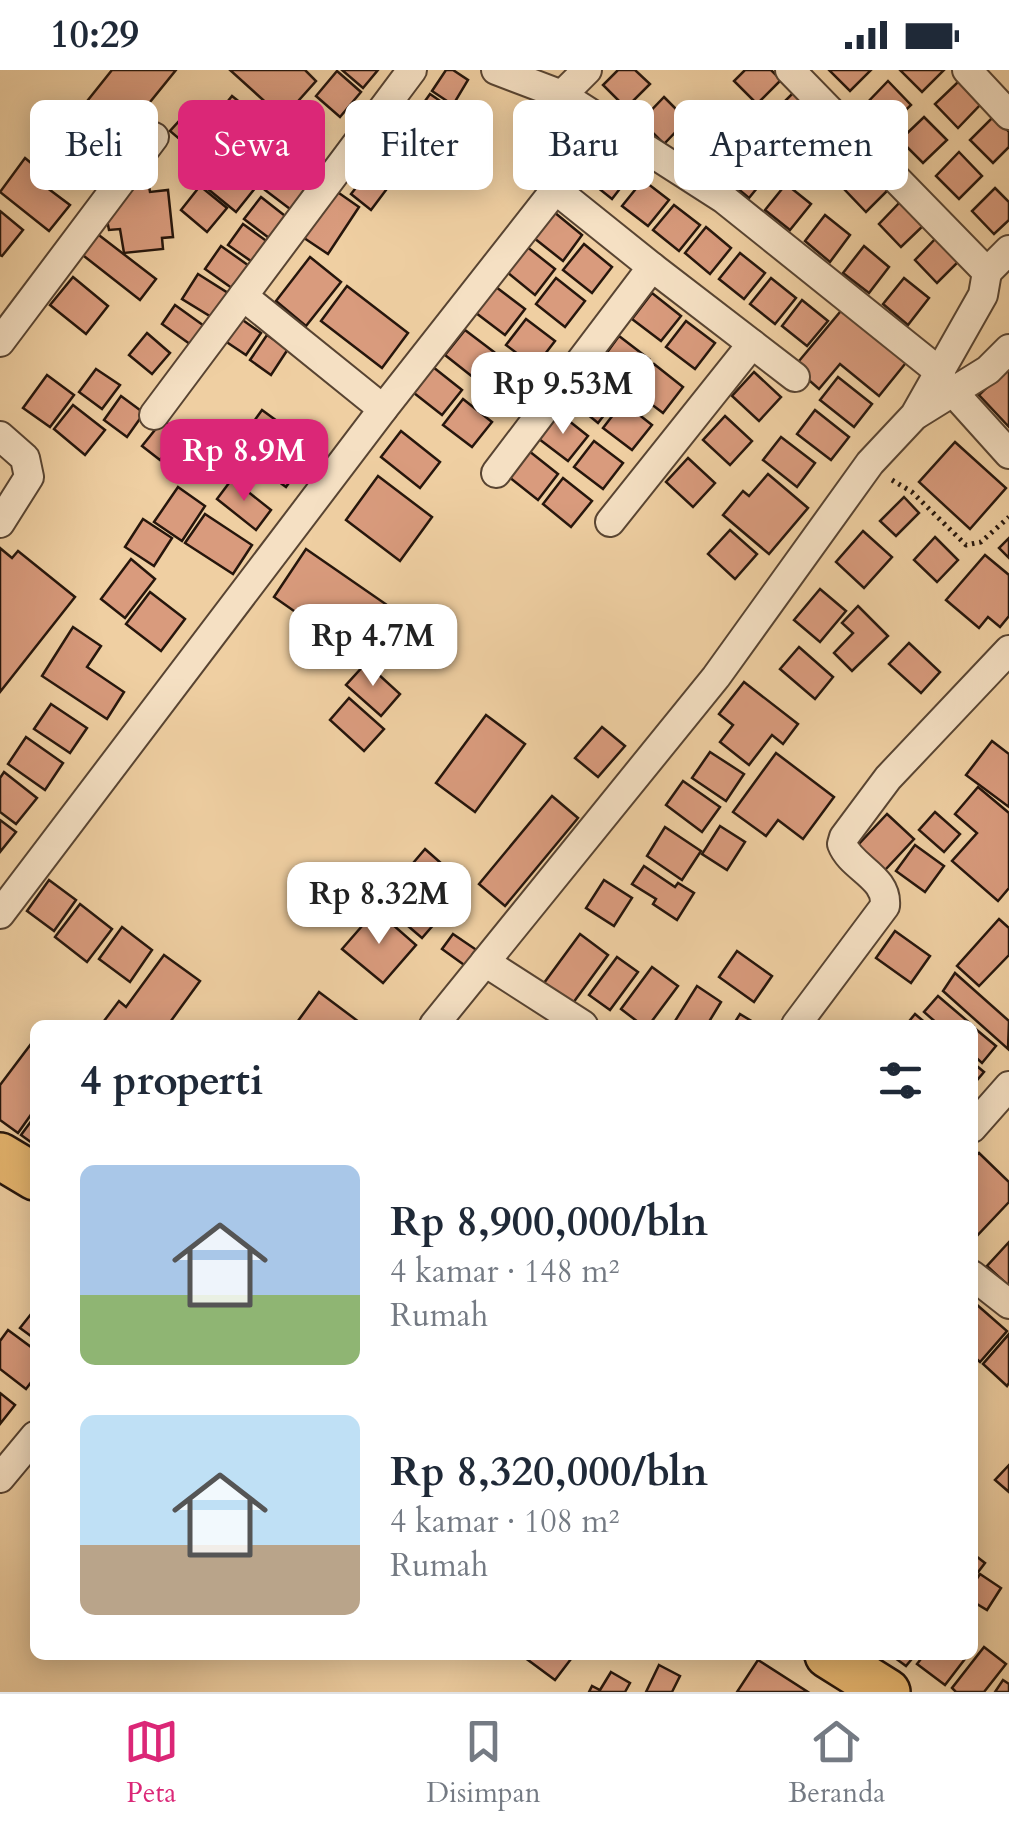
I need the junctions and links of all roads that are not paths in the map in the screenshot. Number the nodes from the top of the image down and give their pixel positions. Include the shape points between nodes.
1 (412, 70) edge
2 (496, 70) edge
3 (587, 70) edge
4 (790, 70) edge
5 (967, 70) edge
6 (562, 96) junction
7 (1009, 115) edge
8 (114, 190) edge
9 (556, 190) joint
10 (1009, 250) edge
11 (652, 267) junction
12 (987, 272) junction
13 (243, 296) junction
14 (0, 342) edge
15 (752, 344) junction
16 (1009, 349) edge
17 (795, 377) dead end
18 (948, 383) junction
19 (383, 409) junction
20 (154, 415) dead end
21 (0, 436) edge
22 (1009, 454) edge
23 (496, 473) dead end
24 (610, 522) dead end
25 (0, 523) edge
26 (1009, 650) edge
27 (0, 914) edge
28 (485, 962) junction
29 (438, 1020) edge
30 (575, 1020) edge
31 (800, 1020) edge
32 (1009, 1086) edge
33 (978, 1121) edge
34 (0, 1156) edge
35 (30, 1173) edge
36 (978, 1280) edge
37 (1009, 1304) edge
38 (30, 1442) edge
39 (0, 1478) edge
40 (836, 1660) edge
41 (888, 1692) edge

1 - 13 street
2 - 6 street
3 - 6 street
4 - 12 street
5 - 7 street
6 - 18 street via 724,199
8 - 14 street
9 - 11 street
9 - 19 street
10 - 12 street
11 - 15 street
11 - 23 street
12 - 18 street
13 - 19 street
13 - 20 street
15 - 17 street
15 - 24 street
16 - 18 street via 988,370
18 - 22 street
18 - 28 street via 870,463 706,690
19 - 27 street
21 - 25 street via 24,458 30,477
26 - 31 street via 888,778 844,837 848,856 882,886 885,906
28 - 29 street
28 - 30 street
32 - 33 street
34 - 35 highway
36 - 37 street
38 - 39 street
40 - 41 highway

